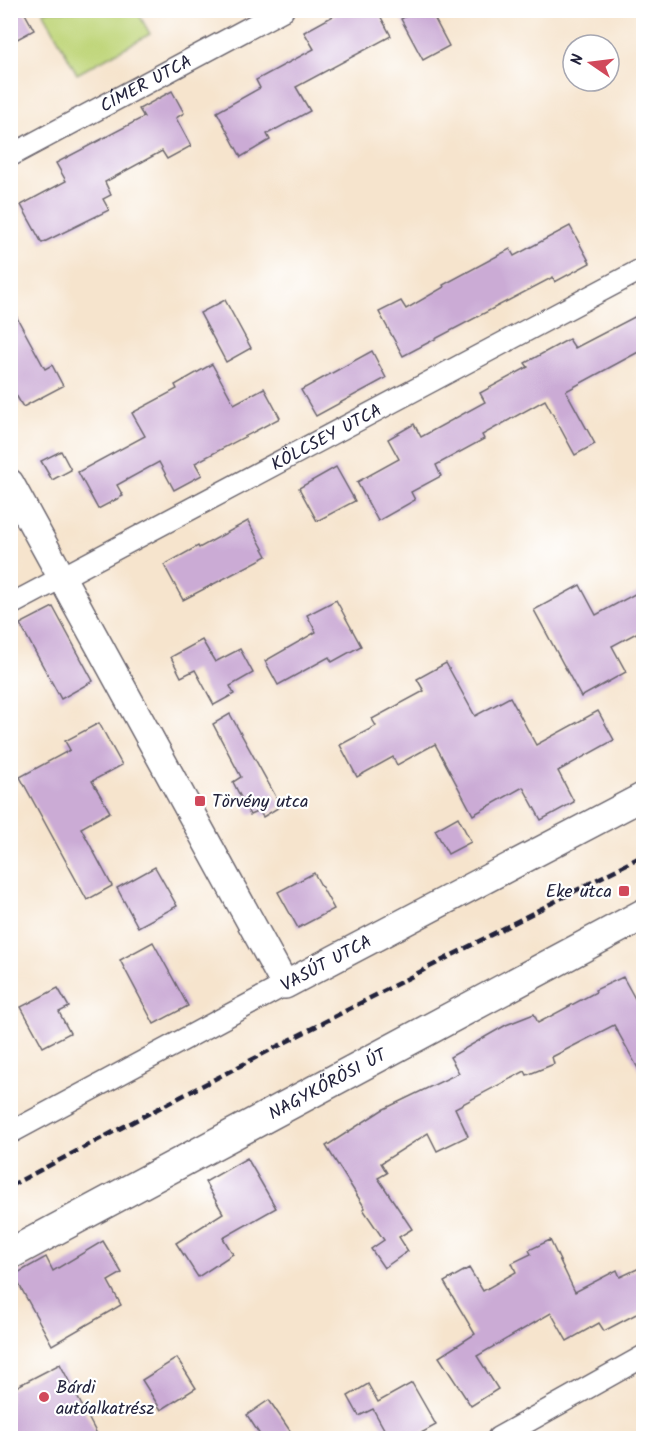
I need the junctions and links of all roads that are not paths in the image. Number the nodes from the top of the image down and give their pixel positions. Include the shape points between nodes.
1 (283, 10) edge
2 (10, 156) edge
3 (644, 268) edge
4 (10, 483) edge
5 (61, 578) junction
6 (10, 605) edge
7 (644, 796) edge
8 (644, 914) edge
9 (285, 985) junction
10 (10, 1133) edge
11 (10, 1254) edge
12 (644, 1356) edge
13 (498, 1438) edge

1 - 2 street, CÍMER UTCA
3 - 5 street, KÖLCSEY UTCA
4 - 5 street
5 - 6 street, KÖLCSEY UTCA
5 - 9 street
7 - 9 street, VASÚT UTCA
8 - 11 main road, NAGYKŐRÖSI ÚT
9 - 10 street, VASÚT UTCA
12 - 13 street

